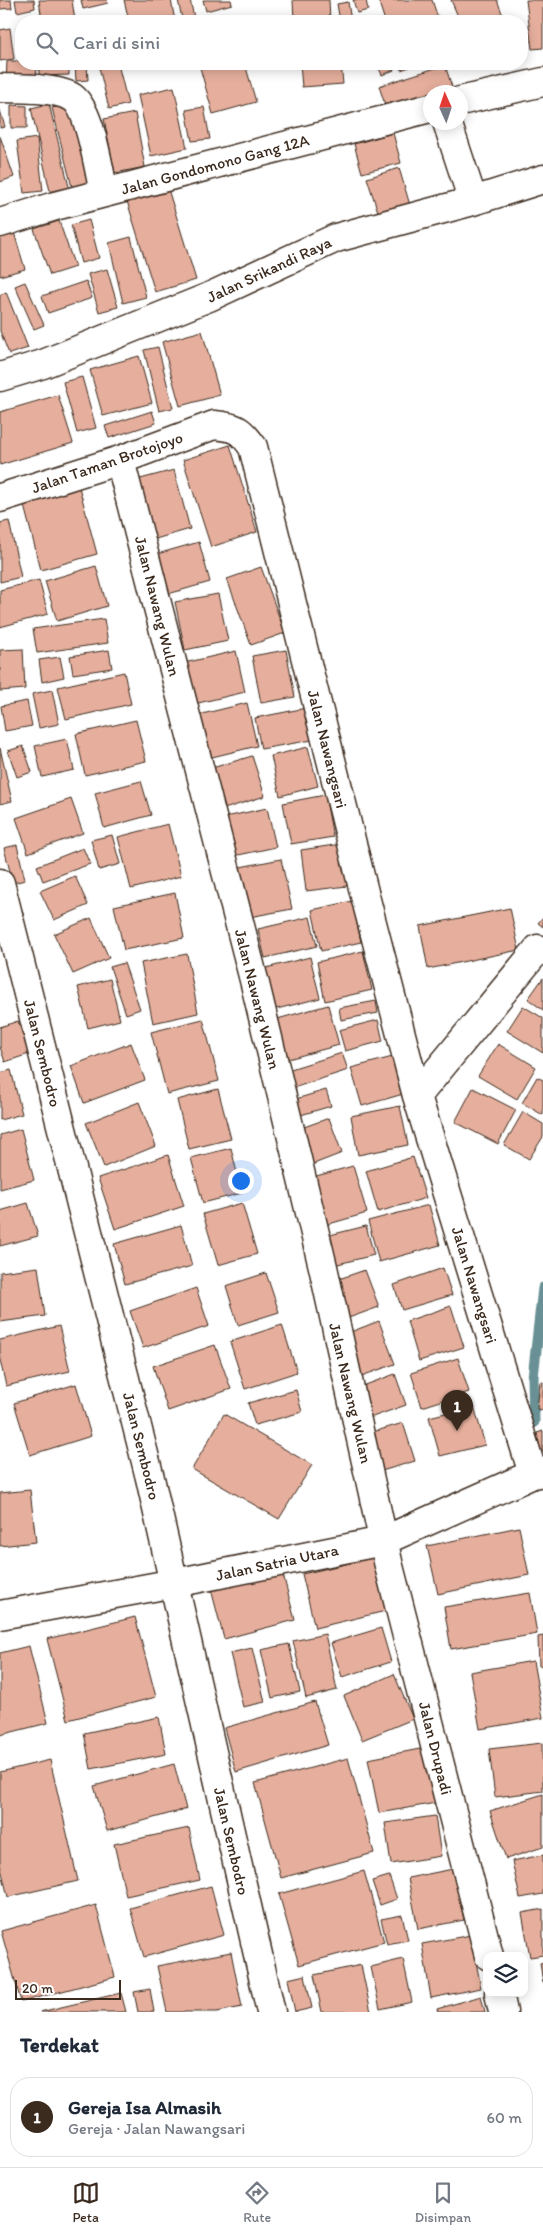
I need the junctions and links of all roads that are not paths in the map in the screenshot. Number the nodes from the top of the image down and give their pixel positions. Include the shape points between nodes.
1 (543, 82) edge
2 (0, 88) edge
3 (468, 99) edge
4 (423, 110) edge
5 (450, 130) edge
6 (543, 179) edge
7 (104, 193) junction
8 (473, 201) junction
9 (0, 223) edge
10 (0, 377) edge
11 (214, 425) joint
12 (120, 460) junction
13 (0, 498) edge
14 (0, 883) edge
15 (538, 949) dead end
16 (417, 1096) junction
17 (538, 1473) edge
18 (383, 1541) junction
19 (175, 1584) junction
20 (0, 1615) edge
21 (488, 1952) edge
22 (500, 1997) edge
23 (272, 2012) edge
24 (504, 2012) edge

1 - 3 street
2 - 7 street via 72,97 80,105
4 - 7 street, Jalan Gondomono Gang 12A
5 - 8 street
6 - 8 street, Jalan Srikandi Raya
7 - 9 street, Jalan Gondomono Gang 12A
8 - 10 street, Jalan Srikandi Raya via 336,238 209,297 43,364
11 - 12 street, Jalan Taman Brotojoyo
11 - 16 street, Jalan Nawangsari via 242,432 253,447
12 - 13 street, Jalan Taman Brotojoyo
12 - 18 street, Jalan Nawang Wulan via 256,984 324,1267
14 - 19 street, Jalan Sembodro
15 - 16 street
16 - 17 street, Jalan Nawangsari
17 - 18 street, Jalan Satria Utara
18 - 19 street, Jalan Satria Utara
18 - 21 street, Jalan Drupadi
19 - 20 street, Jalan Satria Utara
19 - 23 street, Jalan Sembodro
22 - 24 street

